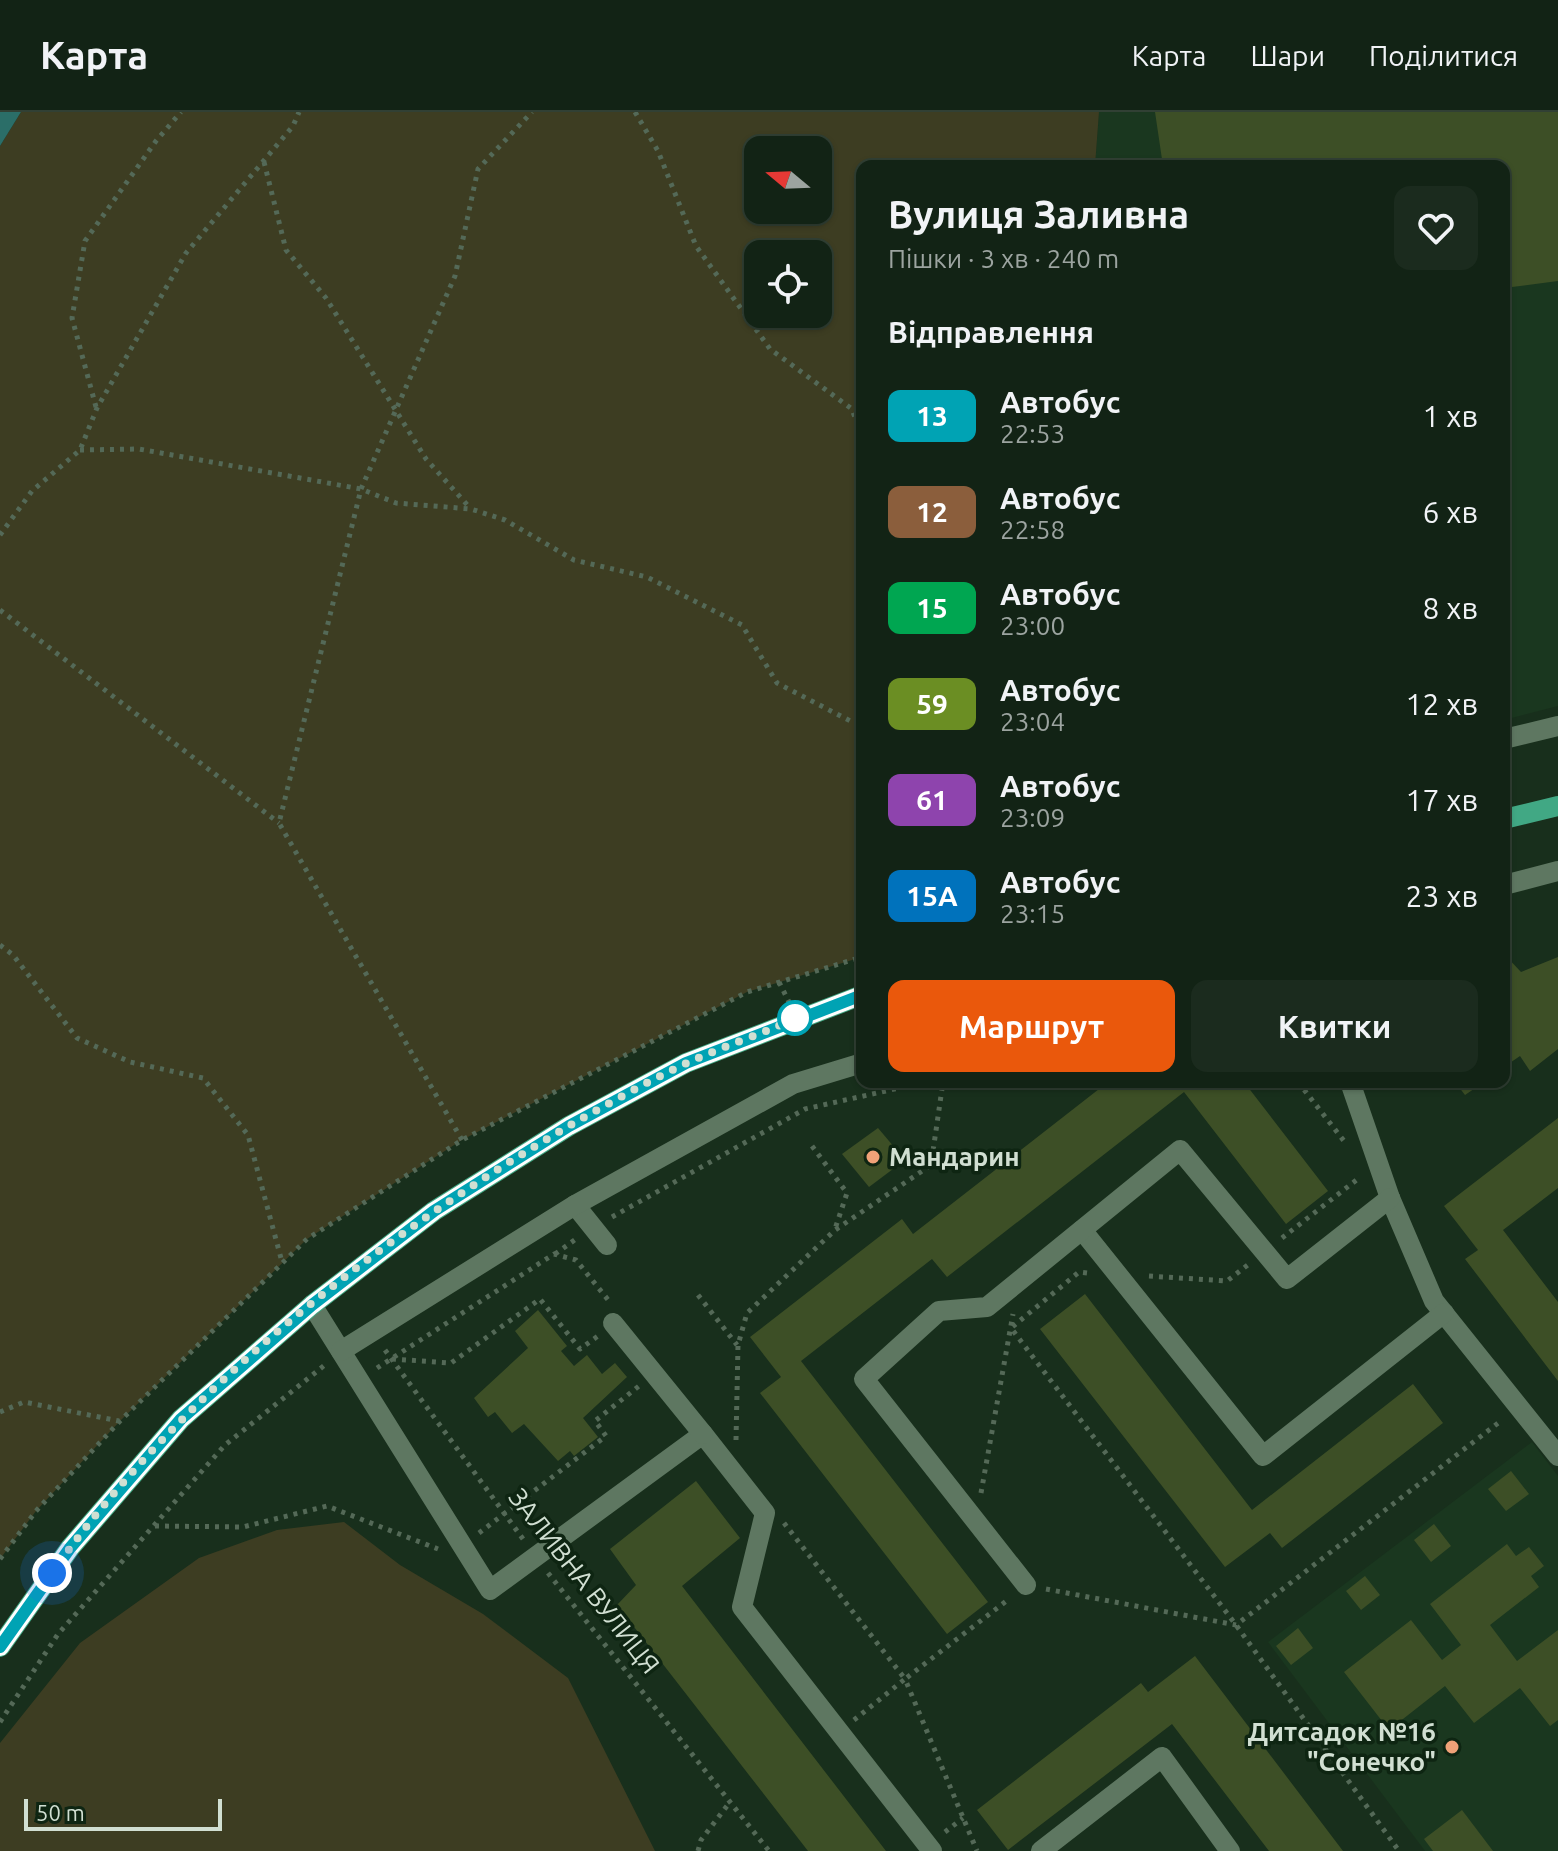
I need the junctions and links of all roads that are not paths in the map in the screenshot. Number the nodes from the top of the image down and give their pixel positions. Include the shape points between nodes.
1 (1558, 726) edge
2 (1510, 738) edge
3 (1558, 806) edge
4 (1510, 818) edge
5 (1558, 871) edge
6 (1510, 883) edge
7 (856, 997) edge
8 (856, 1065) edge
9 (1352, 1088) edge
10 (1390, 1198) junction
11 (575, 1205) junction
12 (1082, 1230) junction
13 (607, 1245) dead end
14 (312, 1305) junction
15 (1444, 1313) junction
16 (613, 1323) dead end
17 (341, 1351) junction
18 (703, 1434) junction
19 (1558, 1456) edge
20 (1026, 1585) road end
21 (0, 1647) edge
22 (932, 1851) edge
23 (1041, 1851) edge
24 (1230, 1851) edge

1 - 2 lane
3 - 4 main road
5 - 6 lane
7 - 14 main road via 686,1063 569,1126 434,1211
8 - 11 lane via 793,1084
9 - 10 lane
10 - 12 lane via 1287,1279 1180,1150
10 - 15 lane
11 - 13 lane
11 - 17 lane
12 - 15 lane via 1263,1456
12 - 20 lane via 987,1307 939,1311 864,1379
14 - 17 lane
14 - 21 main road via 181,1419 70,1548
15 - 19 lane
16 - 18 lane
17 - 18 lane via 490,1590
18 - 22 lane via 765,1513 742,1607
23 - 24 lane via 1162,1757

